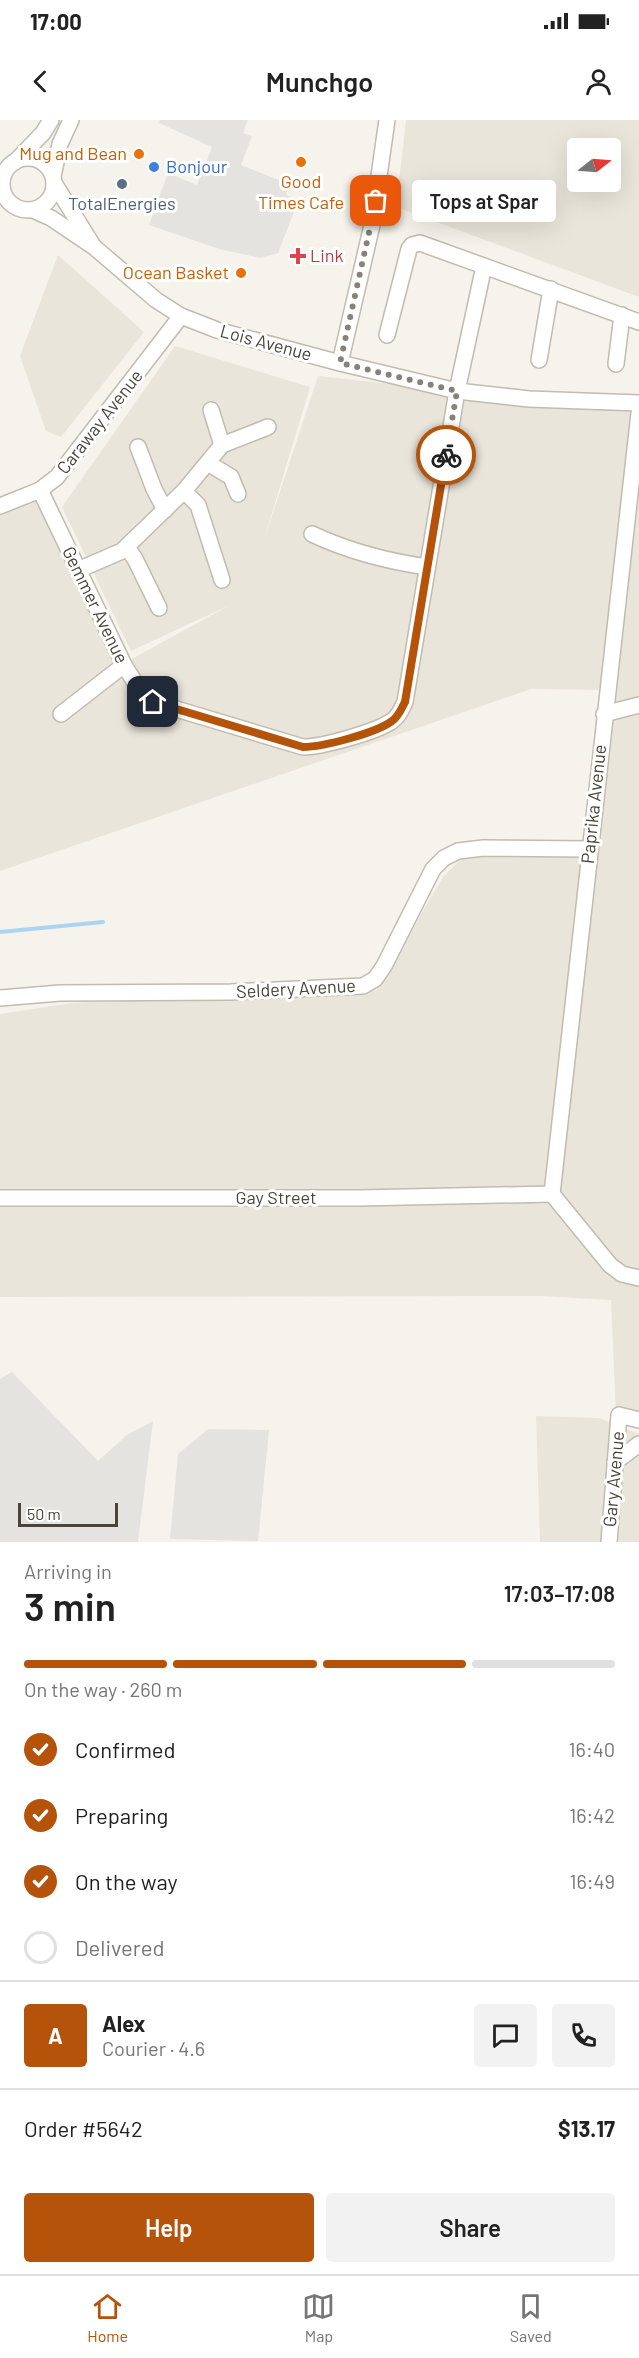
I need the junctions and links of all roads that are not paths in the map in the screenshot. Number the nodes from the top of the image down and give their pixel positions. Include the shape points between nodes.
1 (51, 120) edge
2 (71, 120) edge
3 (387, 120) edge
4 (15, 162) junction
5 (2, 179) edge
6 (54, 179) junction
7 (17, 208) junction
8 (0, 209) edge
9 (33, 210) junction
10 (94, 247) junction
11 (484, 266) junction
12 (551, 289) junction
13 (622, 315) junction
14 (181, 316) junction
15 (639, 322) edge
16 (387, 335) dead end
17 (539, 360) dead end
18 (340, 363) junction
19 (616, 364) dead end
20 (457, 391) junction
21 (639, 403) edge
22 (211, 410) dead end
23 (639, 413) edge
24 (268, 427) dead end
25 (222, 445) junction
26 (138, 447) dead end
27 (207, 463) junction
28 (40, 490) junction
29 (184, 491) junction
30 (238, 494) dead end
31 (0, 506) edge
32 (165, 510) junction
33 (312, 534) dead end
34 (127, 547) junction
35 (427, 567) junction
36 (78, 570) junction
37 (222, 580) dead end
38 (159, 608) dead end
39 (124, 666) junction
40 (639, 705) edge
41 (61, 714) dead end
42 (604, 714) junction
43 (589, 849) junction
44 (0, 998) edge
45 (552, 1194) junction
46 (0, 1198) edge
47 (639, 1278) edge
48 (639, 1420) edge
49 (639, 1444) edge
50 (615, 1462) junction
51 (609, 1542) edge

1 - 4 street
2 - 6 street via 60,144
3 - 18 street via 372,225
4 - 5 street
4 - 6 street via 37,160
5 - 7 street via 4,192
6 - 9 street via 49,201
6 - 10 street, Lois Avenue
7 - 8 street
7 - 9 street
9 - 10 street, Lois Avenue
10 - 14 street, Lois Avenue
11 - 12 street
11 - 16 street via 420,243 412,245
11 - 20 street, Gemmer Avenue
12 - 13 street
12 - 17 street
13 - 15 street
13 - 19 street
14 - 18 street, Lois Avenue via 217,330
14 - 28 street, Caraway Avenue via 57,477
18 - 20 street, Lois Avenue
20 - 21 street, Lois Avenue via 529,399
20 - 35 street, Gemmer Avenue
22 - 25 street
23 - 42 street, Paprika Avenue
24 - 25 street
25 - 27 street
26 - 32 street
27 - 29 street
27 - 30 street via 231,477
28 - 31 street, Caraway Avenue
28 - 36 street, Gemmer Avenue
29 - 32 street
29 - 37 street via 198,505
32 - 34 street
33 - 35 street via 374,558
34 - 36 street
34 - 38 street
35 - 39 street, Gemmer Avenue via 405,702 399,714 390,723 327,745 286,744 153,702 141,692
36 - 39 street, Gemmer Avenue
39 - 41 street
40 - 42 street
42 - 43 street, Paprika Avenue
43 - 44 street, Seldery Avenue via 483,848 458,851 444,858 433,869 384,966 375,979 363,986 231,992 53,993
43 - 45 street, Paprika Avenue
45 - 46 street, Gay Street
45 - 47 street via 610,1265 622,1274
48 - 50 street, Gary Avenue via 619,1415
49 - 50 street
50 - 51 street, Gary Avenue

